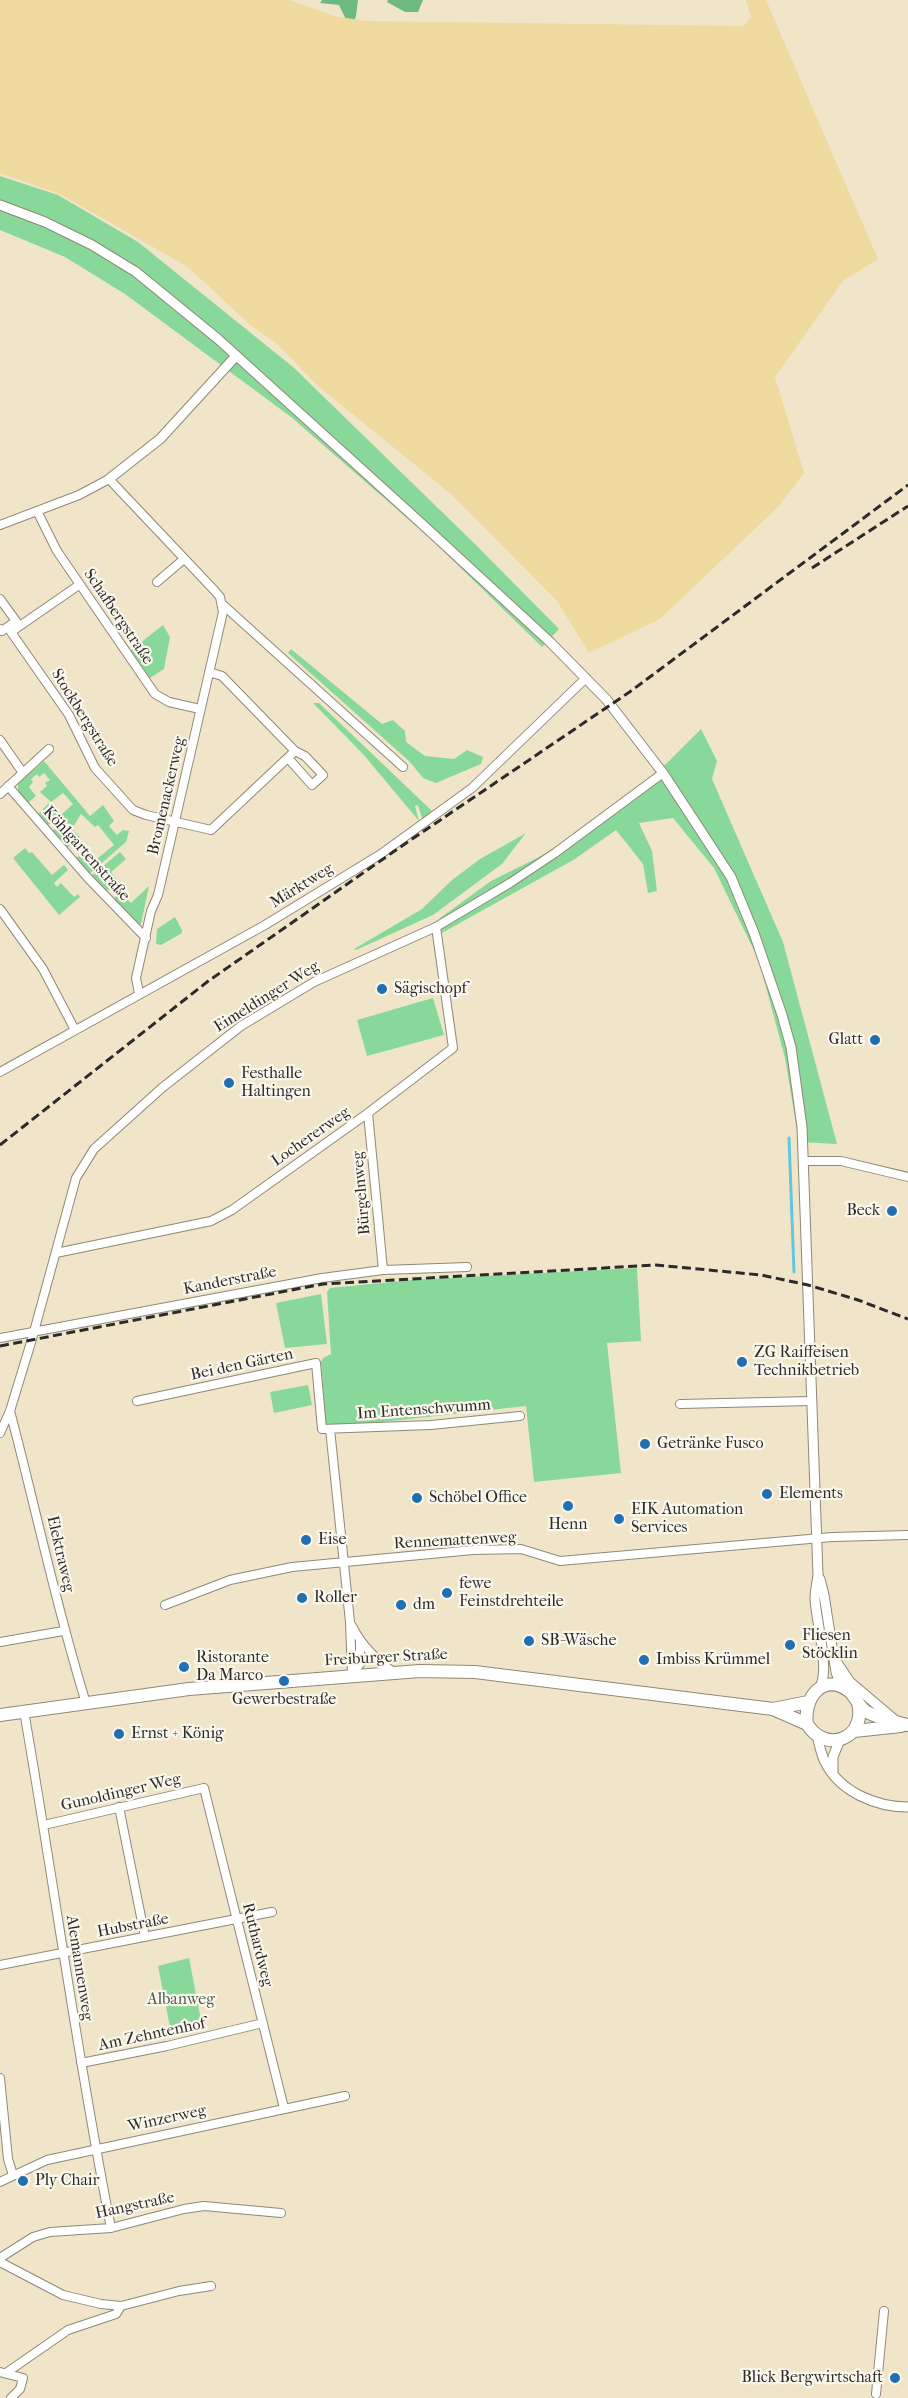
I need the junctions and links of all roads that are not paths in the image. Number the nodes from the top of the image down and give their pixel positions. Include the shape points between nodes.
1 (0, 205) edge
2 (236, 356) junction
3 (109, 479) junction
4 (37, 511) junction
5 (0, 525) edge
6 (184, 559) junction
7 (157, 582) dead end
8 (79, 585) junction
9 (0, 599) edge
10 (222, 604) junction
11 (6, 629) edge
12 (209, 672) junction
13 (586, 678) junction
14 (200, 709) junction
15 (0, 740) edge
16 (49, 749) dead end
17 (295, 751) junction
18 (288, 758) junction
19 (403, 767) dead end
20 (23, 772) junction
21 (663, 773) junction
22 (8, 786) junction
23 (0, 794) edge
24 (175, 822) junction
25 (0, 909) edge
26 (436, 927) junction
27 (146, 938) junction
28 (140, 993) junction
29 (75, 1030) junction
30 (0, 1072) edge
31 (368, 1113) junction
32 (805, 1161) junction
33 (908, 1177) edge
34 (56, 1253) junction
35 (467, 1267) dead end
36 (382, 1270) junction
37 (34, 1332) junction
38 (0, 1338) edge
39 (137, 1401) dead end
40 (812, 1401) junction
41 (680, 1404) dead end
42 (10, 1411) junction
43 (520, 1416) dead end
44 (330, 1429) junction
45 (0, 1432) edge
46 (908, 1535) edge
47 (816, 1538) junction
48 (345, 1563) junction
49 (818, 1575) junction
50 (165, 1605) dead end
51 (351, 1622) junction
52 (63, 1631) junction
53 (360, 1641) junction
54 (0, 1642) edge
55 (836, 1659) junction
56 (393, 1672) junction
57 (352, 1676) junction
58 (819, 1689) junction
59 (846, 1689) junction
60 (808, 1702) junction
61 (86, 1703) junction
62 (858, 1703) junction
63 (773, 1709) junction
64 (24, 1712) junction
65 (0, 1714) edge
66 (807, 1724) junction
67 (905, 1724) edge
68 (854, 1731) junction
69 (817, 1735) junction
70 (840, 1739) junction
71 (833, 1772) junction
72 (204, 1788) joint
73 (119, 1807) junction
74 (908, 1807) edge
75 (44, 1825) junction
76 (272, 1912) dead end
77 (237, 1919) junction
78 (145, 1937) junction
79 (62, 1953) junction
80 (0, 1965) edge
81 (263, 2023) junction
82 (81, 2063) junction
83 (0, 2078) edge
84 (345, 2096) dead end
85 (1, 2108) edge
86 (284, 2108) junction
87 (95, 2148) junction
88 (13, 2175) junction
89 (0, 2182) edge
90 (281, 2213) dead end
91 (111, 2228) junction
92 (0, 2260) edge
93 (211, 2286) dead end
94 (121, 2306) junction
95 (884, 2311) dead end
96 (3, 2372) edge
97 (876, 2394) dead end
98 (11, 2398) edge

1 - 2 street via 92,244 136,272
2 - 3 street via 160,439
2 - 13 street
3 - 4 street
3 - 6 street
4 - 5 street
4 - 8 street, Schafbergstraße
6 - 7 street
6 - 10 street
8 - 11 street
8 - 14 street, Schafbergstraße via 155,694 169,702
9 - 11 street, Stockbergstraße via 16,621
10 - 12 street, Bromenackerweg
10 - 19 street
11 - 24 street, Stockbergstraße via 69,715 95,768 136,812
12 - 14 street, Bromenackerweg
12 - 17 street via 222,676
13 - 21 street
13 - 28 street, Märktweg via 472,788 431,819 265,925
14 - 24 street, Bromenackerweg
15 - 20 street
16 - 20 street
17 - 18 street
17 - 18 street via 323,775 312,785
18 - 24 street, Stockbergstraße via 211,830
20 - 22 street
21 - 26 street, Eimeldinger Weg via 555,853
21 - 32 street via 731,876 762,954 791,1047
22 - 23 street
22 - 27 street, Köhlgartenstraße
24 - 27 street, Bromenackerweg
25 - 29 street via 43,969
26 - 31 street, Lochererweg via 453,1048
26 - 34 street, Eimeldinger Weg via 305,987 241,1026 163,1087 94,1149 76,1178
27 - 28 street, Bromenackerweg via 136,978
28 - 29 street, Märktweg
29 - 30 street, Märktweg
31 - 34 street, Lochererweg via 211,1221
31 - 36 street, Bürgelnweg
32 - 33 street via 841,1161
32 - 40 street
34 - 37 street, Eimeldinger Weg
35 - 36 street, Kanderstraße
36 - 37 street, Kanderstraße
37 - 38 street, Kanderstraße
37 - 42 street, Eimeldinger Weg
39 - 44 street, Bei den Gärten via 316,1363 322,1429
40 - 41 street
40 - 47 street
42 - 45 street, Eimeldinger Weg
42 - 52 street, Elektraweg
43 - 44 street, Im Entenschwumm
44 - 48 street
46 - 47 street, Rennemattenweg
47 - 48 street, Rennemattenweg via 560,1561 521,1549
47 - 49 street
48 - 50 street, Rennemattenweg via 292,1567 230,1580
48 - 51 street
49 - 55 street
49 - 58 street via 815,1600 824,1670
51 - 53 street
51 - 57 street
52 - 54 street
52 - 61 street, Elektraweg
53 - 56 street
53 - 57 street via 360,1664
55 - 59 street via 839,1681
55 - 67 street via 850,1682
56 - 57 main road, Freiburger Straße
56 - 63 main road, Freiburger Straße via 475,1672
57 - 61 main road, Freiburger Straße via 189,1689
58 - 59 main road
58 - 60 main road
59 - 62 main road
60 - 63 main road, Freiburger Straße
60 - 66 main road
61 - 64 main road, Freiburger Straße
62 - 67 main road via 864,1711
62 - 68 main road
63 - 66 main road, Freiburger Straße
64 - 65 main road, Freiburger Straße
64 - 75 street, Alemannenweg
66 - 69 main road
67 - 68 main road
68 - 70 main road
69 - 70 main road via 826,1740
69 - 71 street via 826,1765
70 - 71 street via 833,1756
71 - 74 street via 865,1798
72 - 73 street, Gunoldinger Weg
72 - 77 street, Ruthardweg
73 - 75 street, Gunoldinger Weg
73 - 78 street
75 - 79 street, Alemannenweg
76 - 77 street, Hubstraße
77 - 78 street, Hubstraße
77 - 81 street, Ruthardweg
78 - 79 street, Hubstraße
79 - 80 street, Hubstraße
79 - 82 street, Alemannenweg
81 - 82 street, Am Zehntenhof
81 - 86 street, Ruthardweg
82 - 87 street, Alemannenweg
83 - 85 street
84 - 86 street, Winzerweg
85 - 88 street
86 - 87 street, Winzerweg
87 - 88 street, Winzerweg via 47,2160
87 - 91 street, Alemannenweg
88 - 89 street, Winzerweg
90 - 91 street, Hangstraße via 204,2206
91 - 92 street, Hangstraße via 50,2232 33,2237
92 - 94 street via 63,2295
93 - 94 street
94 - 96 street via 116,2314 68,2330
95 - 97 street
96 - 98 street via 23,2378 20,2389

